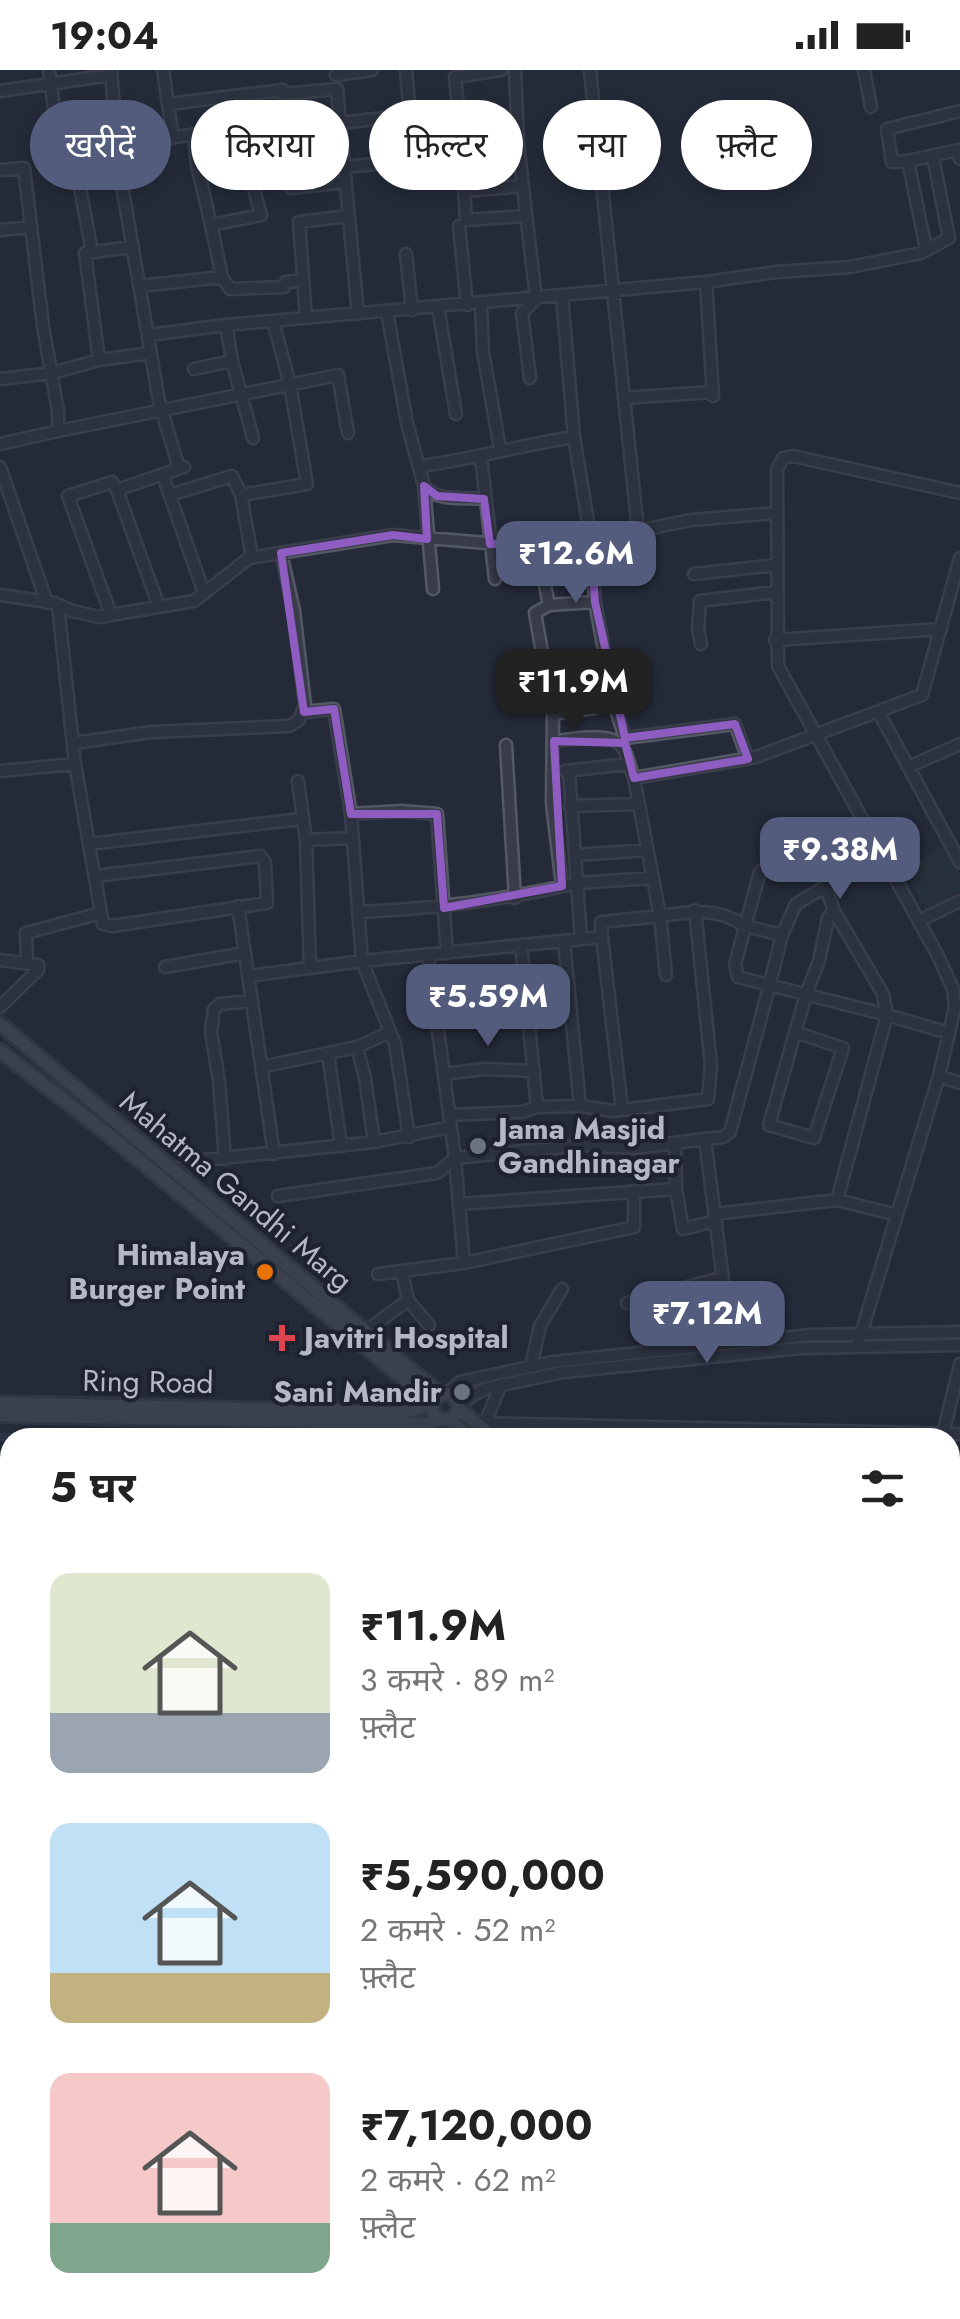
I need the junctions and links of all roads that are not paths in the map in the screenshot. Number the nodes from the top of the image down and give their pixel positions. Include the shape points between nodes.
1 (50, 70) edge
2 (164, 70) edge
3 (372, 70) edge
4 (406, 70) edge
5 (501, 70) edge
6 (515, 70) edge
7 (590, 70) edge
8 (864, 70) edge
9 (111, 72) edge
10 (336, 72) edge
11 (473, 72) edge
12 (51, 84) junction
13 (337, 89) junction
14 (0, 91) edge
15 (233, 96) junction
16 (53, 100) edge
17 (113, 100) edge
18 (168, 100) edge
19 (234, 100) edge
20 (338, 100) edge
21 (458, 100) edge
22 (516, 100) edge
23 (171, 104) edge
24 (871, 107) dead end
25 (960, 111) edge
26 (349, 122) edge
27 (171, 124) edge
28 (191, 135) edge
29 (173, 138) joint
30 (959, 153) edge
31 (933, 156) junction
32 (908, 162) junction
33 (0, 170) edge
34 (523, 186) edge
35 (80, 190) edge
36 (124, 190) edge
37 (202, 190) edge
38 (254, 190) edge
39 (345, 190) edge
40 (477, 190) edge
41 (465, 191) joint
42 (348, 216) junction
43 (526, 216) junction
44 (211, 225) junction
45 (459, 226) dead end
46 (31, 227) junction
47 (0, 230) edge
48 (133, 246) junction
49 (926, 250) junction
50 (92, 252) junction
51 (406, 254) dead end
52 (222, 277) junction
53 (303, 280) junction
54 (706, 282) junction
55 (140, 286) junction
56 (614, 291) junction
57 (562, 296) junction
58 (536, 299) junction
59 (481, 304) junction
60 (466, 305) junction
61 (438, 308) junction
62 (412, 310) junction
63 (387, 312) junction
64 (358, 314) junction
65 (306, 318) junction
66 (273, 321) junction
67 (226, 325) junction
68 (148, 335) junction
69 (151, 353) junction
70 (99, 360) junction
71 (232, 361) junction
72 (194, 369) dead end
73 (52, 373) junction
74 (530, 378) dead end
75 (0, 379) edge
76 (290, 385) junction
77 (240, 392) junction
78 (624, 398) junction
79 (162, 409) junction
80 (456, 414) dead end
81 (58, 431) junction
82 (348, 433) dead end
83 (574, 437) junction
84 (253, 438) dead end
85 (0, 444) edge
86 (500, 449) junction
87 (481, 458) junction
88 (420, 466) junction
89 (0, 468) edge
90 (163, 476) junction
91 (424, 486) junction
92 (117, 490) junction
93 (960, 493) edge
94 (170, 495) junction
95 (241, 495) junction
96 (484, 498) junction
97 (776, 513) junction
98 (638, 531) junction
99 (427, 539) junction
100 (591, 540) junction
101 (490, 544) junction
102 (537, 546) junction
103 (282, 553) junction
104 (252, 558) junction
105 (776, 564) junction
106 (959, 564) edge
107 (694, 574) dead end
108 (495, 579) dead end
109 (433, 589) dead end
110 (776, 592) junction
111 (204, 593) junction
112 (0, 596) edge
113 (595, 602) junction
114 (52, 604) junction
115 (548, 605) junction
116 (160, 607) junction
117 (111, 615) junction
118 (941, 629) junction
119 (776, 640) junction
120 (701, 644) dead end
121 (595, 708) dead end
122 (304, 712) junction
123 (878, 713) junction
124 (553, 714) junction
125 (814, 735) junction
126 (554, 741) junction
127 (73, 743) junction
128 (960, 744) edge
129 (506, 746) dead end
130 (748, 759) junction
131 (76, 764) junction
132 (628, 764) junction
133 (908, 768) junction
134 (554, 769) junction
135 (0, 770) edge
136 (569, 771) junction
137 (634, 778) junction
138 (298, 782) dead end
139 (639, 804) junction
140 (570, 806) junction
141 (351, 814) junction
142 (301, 819) junction
143 (862, 820) junction
144 (960, 834) edge
145 (350, 838) junction
146 (306, 840) junction
147 (948, 841) junction
148 (89, 844) junction
149 (648, 850) junction
150 (881, 854) junction
151 (576, 855) junction
152 (960, 862) edge
153 (95, 876) junction
154 (653, 878) junction
155 (577, 883) junction
156 (562, 886) junction
157 (826, 888) junction
158 (515, 898) junction
159 (960, 902) edge
160 (238, 906) junction
161 (444, 908) junction
162 (695, 910) junction
163 (834, 911) junction
164 (358, 912) junction
165 (101, 913) junction
166 (660, 916) junction
167 (918, 921) junction
168 (745, 926) junction
169 (782, 935) junction
170 (602, 937) junction
171 (581, 939) junction
172 (564, 941) junction
173 (522, 945) junction
174 (245, 953) junction
175 (447, 953) junction
176 (428, 955) junction
177 (0, 960) edge
178 (362, 961) junction
179 (26, 962) junction
180 (165, 967) dead end
181 (310, 968) junction
182 (666, 974) dead end
183 (248, 976) junction
184 (770, 985) junction
185 (806, 994) junction
186 (252, 1001) junction
187 (0, 1008) edge
188 (887, 1015) junction
189 (0, 1024) edge
190 (795, 1032) junction
191 (388, 1033) junction
192 (949, 1033) junction
193 (357, 1047) junction
194 (0, 1051) edge
195 (328, 1054) junction
196 (261, 1068) junction
197 (534, 1071) junction
198 (444, 1074) junction
199 (939, 1076) junction
200 (960, 1083) edge
201 (580, 1106) junction
202 (537, 1107) junction
203 (622, 1109) junction
204 (450, 1121) junction
205 (409, 1137) junction
206 (704, 1139) junction
207 (374, 1142) junction
208 (675, 1143) junction
209 (341, 1146) junction
210 (274, 1154) junction
211 (455, 1158) junction
212 (225, 1160) junction
213 (174, 1171) junction
214 (676, 1189) junction
215 (634, 1191) junction
216 (278, 1196) dead end
217 (838, 1200) junction
218 (459, 1204) junction
219 (897, 1216) junction
220 (714, 1218) junction
221 (464, 1263) junction
222 (402, 1271) junction
223 (378, 1274) dead end
224 (721, 1278) junction
225 (562, 1289) dead end
226 (408, 1300) junction
227 (627, 1303) dead end
228 (428, 1325) dead end
229 (365, 1332) junction
230 (960, 1332) edge
231 (861, 1334) junction
232 (731, 1344) junction
233 (960, 1345) edge
234 (857, 1347) junction
235 (960, 1364) edge
236 (532, 1366) junction
237 (501, 1384) junction
238 (440, 1397) junction
239 (0, 1404) edge
240 (0, 1415) edge
241 (449, 1415) junction
242 (481, 1422) junction
243 (461, 1428) edge
244 (486, 1428) edge
245 (712, 1428) edge
246 (944, 1428) edge

1 - 12 street
2 - 18 street
3 - 10 street
4 - 26 street via 410,116
5 - 11 street
6 - 22 street
7 - 56 street
8 - 24 street
9 - 12 street
9 - 17 street
10 - 13 street
11 - 21 street via 456,77
12 - 14 street
12 - 16 street
13 - 15 street
13 - 20 street
15 - 19 street
15 - 23 street
25 - 32 street via 888,130 892,162
27 - 29 street
28 - 29 street
30 - 31 street
31 - 32 street
31 - 49 street via 949,238
32 - 49 street
33 - 46 street via 24,168
34 - 43 street
35 - 50 street
36 - 48 street
37 - 44 street
38 - 44 street via 261,215
39 - 42 street
40 - 41 street
41 - 43 street via 466,220
42 - 53 street via 299,222
42 - 64 street
43 - 58 street
44 - 52 street
45 - 60 street
46 - 47 street
46 - 73 street
48 - 50 street
48 - 55 street
49 - 54 street
50 - 70 street via 85,253
51 - 62 street
52 - 53 street via 230,288
52 - 55 street
53 - 65 street
54 - 56 street
54 - 78 street via 713,394
55 - 68 street
56 - 57 street
56 - 78 street
57 - 58 street
57 - 83 street
58 - 59 street
58 - 74 street via 522,313
59 - 60 street
59 - 86 street
60 - 61 street
61 - 62 street
61 - 80 street
62 - 63 street
63 - 64 street
63 - 88 street
64 - 65 street
65 - 66 street
66 - 67 street
66 - 76 street
67 - 68 street
67 - 71 street
68 - 69 street
69 - 70 street
69 - 79 street
70 - 73 street
71 - 72 street
71 - 77 street
73 - 75 street
73 - 81 street
76 - 77 street
76 - 82 street via 338,375
76 - 95 street via 308,484
77 - 79 street
77 - 84 street
78 - 98 street
79 - 81 street
79 - 90 street via 182,468
81 - 85 street
83 - 86 street
83 - 100 street
86 - 87 street
87 - 88 street
87 - 96 street
88 - 91 street
89 - 114 street
90 - 92 street
90 - 94 street
91 - 96 street via 437,496
91 - 99 street
92 - 116 street
92 - 117 street via 112,482 68,496
93 - 97 street via 793,456 783,458 777,470
94 - 95 street via 232,476
94 - 111 street
95 - 104 street
96 - 101 street
97 - 98 street
97 - 105 street
98 - 100 street
99 - 101 street
99 - 103 street via 393,535
99 - 109 street
100 - 102 street
100 - 113 street
101 - 102 street
101 - 108 street
102 - 115 street
103 - 104 street
103 - 122 street
104 - 111 street
105 - 107 street
105 - 110 street
106 - 118 street
110 - 119 street
110 - 120 street via 700,601
111 - 116 street
112 - 114 street
113 - 115 street
113 - 130 street via 625,738 735,724
114 - 117 street
114 - 127 street
115 - 124 street via 535,613
116 - 117 street
118 - 119 street
118 - 123 street via 922,695
119 - 125 street via 778,666
121 - 124 street
122 - 127 street via 288,726
122 - 141 street via 334,709
123 - 125 street
123 - 133 street
124 - 126 street
125 - 130 street
125 - 143 street
126 - 132 street via 617,741
126 - 134 street
127 - 131 street
128 - 133 street
129 - 158 street
130 - 137 street
131 - 135 street
131 - 148 street
132 - 136 street
132 - 137 street
133 - 147 street
134 - 136 street
134 - 156 street
136 - 140 street
137 - 139 street
138 - 142 street
139 - 140 street
139 - 149 street
140 - 151 street
141 - 145 street
141 - 161 street via 436,814
142 - 146 street
142 - 148 street
143 - 150 street
143 - 168 street via 760,872
144 - 147 street
145 - 146 street
145 - 164 street
146 - 181 street
147 - 152 street
148 - 153 street
149 - 151 street
149 - 154 street
150 - 157 street
150 - 167 street
151 - 155 street
153 - 160 street via 261,856 268,903
153 - 165 street
154 - 155 street
154 - 166 street
155 - 156 street
155 - 171 street
156 - 158 street
157 - 163 street
157 - 169 street via 796,904
158 - 161 street
159 - 167 street
160 - 165 street via 112,926 103,924
160 - 174 street
161 - 164 street
161 - 175 street
162 - 166 street
162 - 168 street via 728,914
162 - 203 street via 711,1092 708,1099
163 - 185 street
163 - 188 street via 883,994
164 - 178 street
165 - 179 street via 26,933
166 - 170 street via 601,922
166 - 182 street
167 - 192 street via 953,989
168 - 169 street
168 - 184 street via 736,974
169 - 184 street
170 - 171 street
170 - 203 street
171 - 172 street
172 - 173 street
172 - 201 street
173 - 175 street
173 - 197 street
174 - 180 street
174 - 183 street
175 - 176 street
176 - 178 street
176 - 198 street
177 - 179 street
178 - 181 street
178 - 191 street
179 - 187 street via 38,970
181 - 183 street
183 - 186 street
184 - 185 street
184 - 206 street via 730,1132
185 - 188 street
185 - 190 street
186 - 196 street
186 - 212 street via 214,1009
188 - 192 street
188 - 217 street
189 - 213 main road, Mahatma Gandhi Marg
190 - 190 street via 769,1125 814,1138 843,1048
191 - 193 street
191 - 205 street
192 - 199 street
193 - 195 street
193 - 207 street
194 - 238 main road
195 - 196 street
195 - 209 street
196 - 210 street
197 - 198 street
197 - 202 street
198 - 204 street
199 - 200 street
199 - 219 street
201 - 202 street
201 - 203 street
202 - 204 street
204 - 205 street
204 - 211 street
205 - 207 street
206 - 208 street
206 - 220 street
207 - 209 street
208 - 211 street
208 - 214 street
209 - 210 street
210 - 212 street
211 - 216 street via 437,1173
211 - 218 street
212 - 213 street
213 - 229 main road, Mahatma Gandhi Marg
214 - 215 street
214 - 220 street via 684,1229
215 - 218 street
215 - 221 street via 634,1227
217 - 219 street
217 - 220 street
218 - 221 street
219 - 231 street
220 - 224 street
221 - 222 street
222 - 223 street
222 - 226 street
224 - 227 street
224 - 232 street
225 - 236 street via 540,1326
226 - 228 street
226 - 229 street
229 - 238 main road, Mahatma Gandhi Marg
230 - 231 street
231 - 232 street
231 - 234 street
232 - 236 street
233 - 234 street
234 - 237 street via 564,1372
235 - 246 street
236 - 238 street via 460,1382
237 - 241 street via 472,1395
237 - 242 street
238 - 239 main road, Ring Road via 400,1412
238 - 241 main road via 433,1412
238 - 241 main road via 455,1398
240 - 241 main road via 429,1424
241 - 242 main road
241 - 243 main road
242 - 244 main road
242 - 245 street

